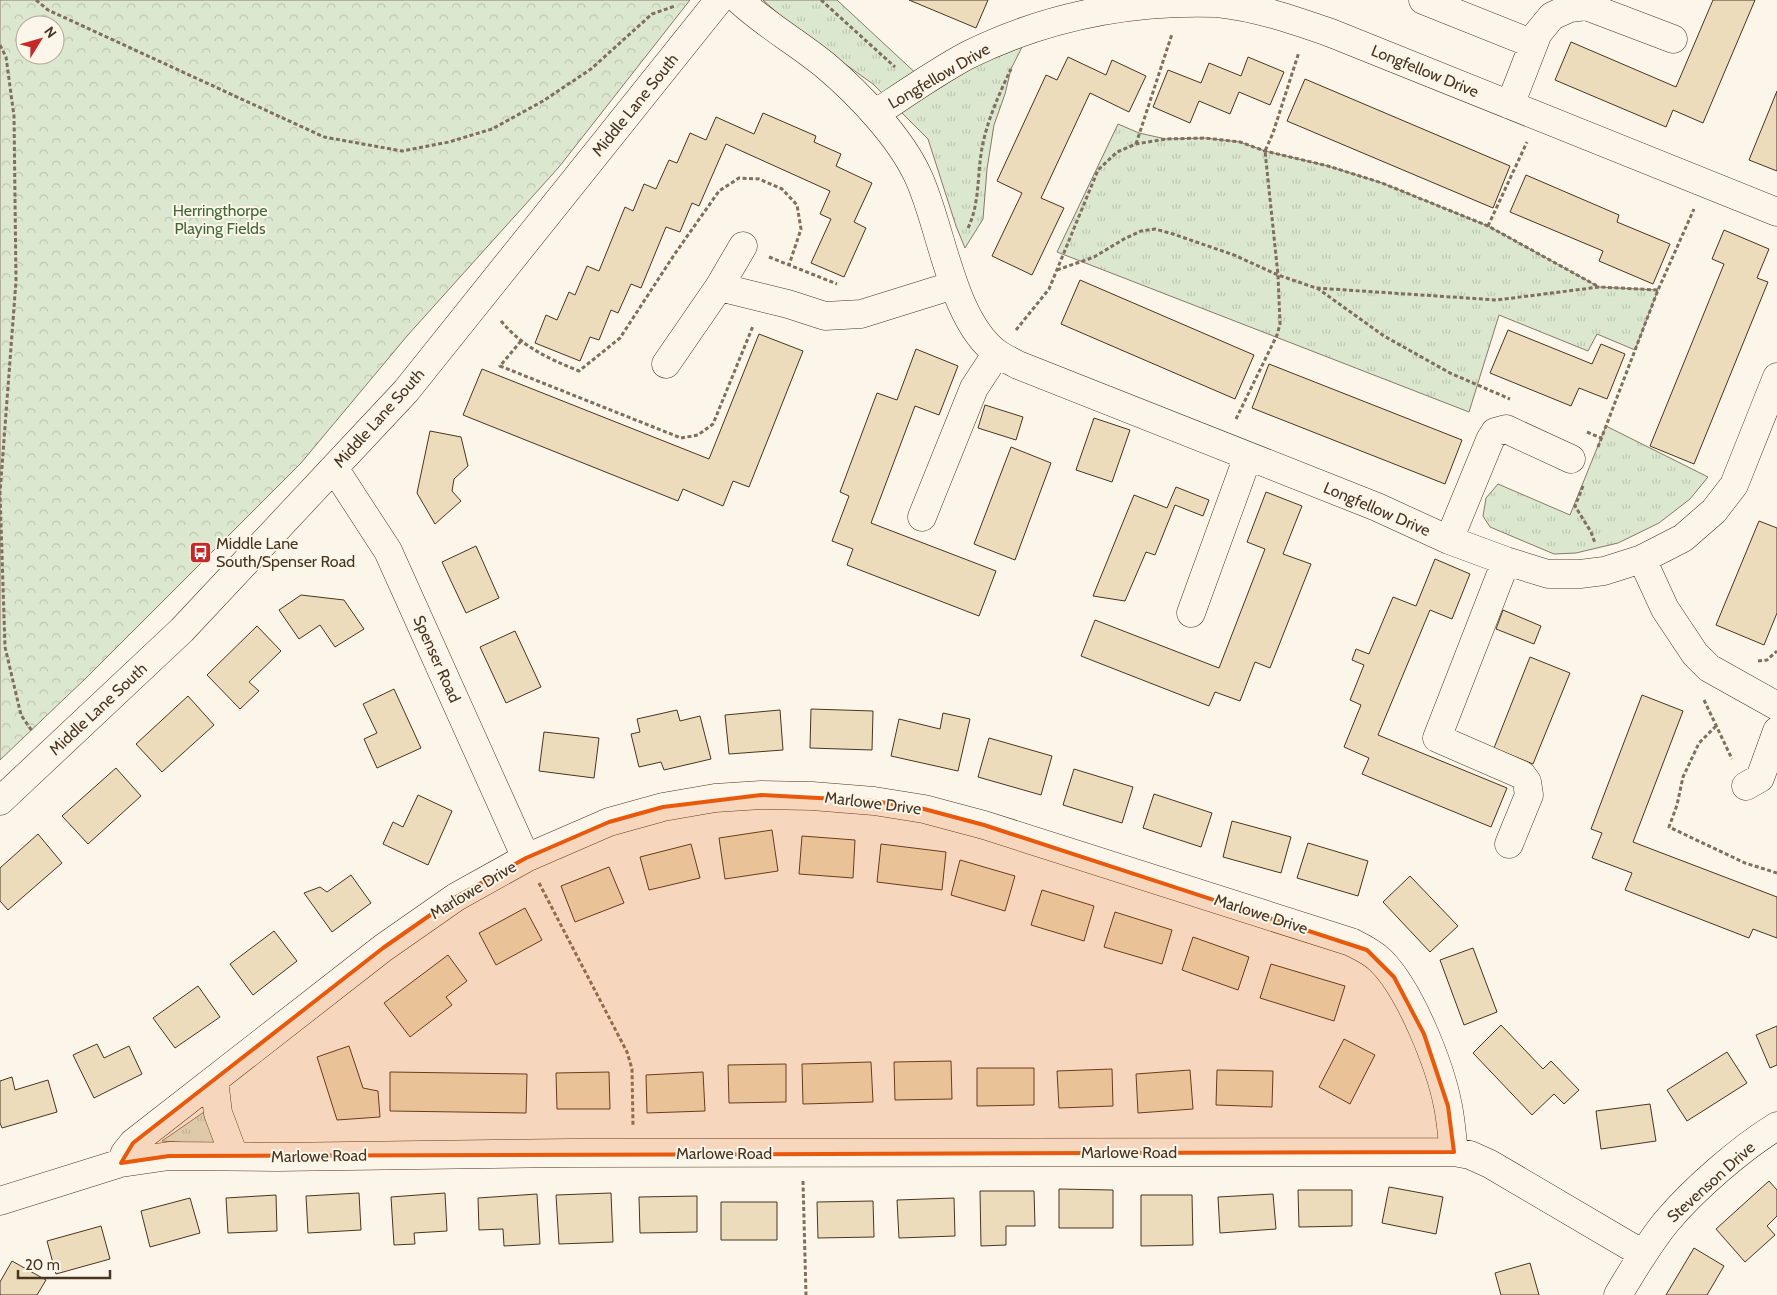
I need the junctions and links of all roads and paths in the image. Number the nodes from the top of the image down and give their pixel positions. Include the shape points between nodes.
1 (36, 0) edge
2 (719, 0) edge
3 (739, 0) edge
4 (821, 0) edge
5 (1424, 0) edge
6 (1183, 2) junction
7 (677, 6) dead end
8 (1057, 9) edge
9 (1308, 25) junction
10 (1032, 28) junction
11 (1673, 39) dead end
12 (0, 44) edge
13 (1534, 44) junction
14 (917, 87) junction
15 (1510, 105) junction
16 (875, 114) junction
17 (1539, 117) junction
18 (1136, 144) junction
19 (1265, 151) junction
20 (1705, 184) junction
21 (1777, 212) edge
22 (1488, 226) junction
23 (743, 246) joint
24 (944, 252) junction
25 (788, 266) junction
26 (1057, 270) junction
27 (1278, 275) junction
28 (840, 285) dead end
29 (954, 285) junction
30 (719, 287) junction
31 (1599, 287) junction
32 (1316, 288) junction
33 (1658, 290) junction
34 (481, 298) junction
35 (997, 353) junction
36 (666, 364) dead end
37 (1777, 377) edge
38 (1512, 400) dead end
39 (1584, 431) dead end
40 (1601, 438) junction
41 (1223, 446) junction
42 (1248, 456) junction
43 (1584, 465) junction
44 (334, 468) junction
45 (922, 517) dead end
46 (1449, 540) junction
47 (1642, 559) junction
48 (1506, 561) junction
49 (1604, 571) junction
50 (1191, 613) dead end
51 (1709, 668) junction
52 (1777, 706) edge
53 (1716, 726) junction
54 (1777, 731) edge
55 (63, 742) junction
56 (1746, 786) joint
57 (0, 801) edge
58 (1509, 844) dead end
59 (526, 858) junction
60 (1777, 872) edge
61 (214, 1080) junction
62 (1777, 1126) edge
63 (1454, 1152) junction
64 (802, 1153) junction
65 (633, 1154) junction
66 (234, 1156) junction
67 (120, 1163) junction
68 (0, 1201) edge
69 (1642, 1254) junction
70 (806, 1295) edge
71 (1618, 1295) edge

1 - 7 path via 48,10 324,137 402,151 449,142 492,128 591,70 652,14
2 - 34 street, Middle Lane South
3 - 16 street, Longfellow Drive via 826,66
4 - 14 path
5 - 13 street
6 - 8 street, Longfellow Drive
6 - 9 street, Longfellow Drive via 1218,3 1278,15
6 - 18 path
8 - 10 street, Longfellow Drive
9 - 15 street, Longfellow Drive
9 - 19 path
10 - 14 street, Longfellow Drive via 967,56
10 - 24 path via 997,98 982,148 975,215 967,231
11 - 13 street via 1586,6 1570,8 1552,16 1538,33
12 - 55 path via 6,56 14,116 16,281 0,493 6,647 21,715 35,734
13 - 15 street
14 - 16 street, Longfellow Drive
15 - 17 street, Longfellow Drive
16 - 24 street, Longfellow Drive via 918,175
17 - 20 street, Longfellow Drive
17 - 22 path
18 - 19 path via 1205,138 1240,142
18 - 26 path via 1117,152 1098,170
19 - 22 path via 1382,183
19 - 27 path
20 - 21 street, Longfellow Drive
20 - 33 path
22 - 31 path
23 - 25 path
23 - 30 street
24 - 29 street, Longfellow Drive
25 - 28 path
25 - 34 path via 802,229 797,205 782,189 759,180 739,178 720,191 620,338 579,371 548,358 514,336
26 - 27 path via 1094,257 1141,232 1155,230 1234,255
26 - 35 path via 1049,288
27 - 32 path
27 - 41 path via 1280,324 1277,335
29 - 30 street via 860,314 825,316
29 - 35 street, Longfellow Drive via 968,318
30 - 36 street
31 - 32 path via 1497,300
31 - 33 path
32 - 38 path via 1384,336 1450,373
33 - 40 path
34 - 44 street, Middle Lane South via 406,391
35 - 41 street, Longfellow Drive via 1018,365
35 - 45 street via 974,388
37 - 47 street, Longfellow Drive via 1734,485 1714,512 1683,538
39 - 40 path
40 - 43 path
41 - 42 street, Longfellow Drive
42 - 46 street, Longfellow Drive via 1377,507
42 - 50 street
43 - 46 street via 1506,429 1496,432
43 - 49 path via 1576,506 1591,532
44 - 55 street, Middle Lane South via 182,630
44 - 59 street, Spenser Road via 388,550
46 - 48 street, Longfellow Drive
47 - 49 street, Longfellow Drive
47 - 51 street via 1665,609 1695,654
48 - 49 street, Longfellow Drive via 1548,574
48 - 58 street via 1438,738 1522,775 1527,782 1529,795
51 - 52 street
51 - 53 path via 1697,685
53 - 56 path
53 - 60 path via 1700,743 1682,777 1669,827 1746,863
54 - 56 street via 1760,778
55 - 57 street, Middle Lane South
59 - 61 street, Marlowe Drive via 456,897 382,948
59 - 63 street, Marlowe Drive via 609,822 715,798 812,796 874,801 984,825 1351,942 1367,950 1394,977 1424,1034 1448,1106
59 - 65 path via 628,1052 632,1069
61 - 66 street via 218,1113
61 - 67 street, Marlowe Drive via 133,1143
62 - 69 street, Stevenson Drive via 1695,1192
63 - 64 street, Marlowe Road
63 - 69 street, Marlowe Road via 1490,1164
64 - 65 street, Marlowe Road
64 - 70 path
65 - 66 street, Marlowe Road
66 - 67 street, Marlowe Road via 169,1156
67 - 68 street, Marlowe Road
69 - 71 street, Stevenson Drive

